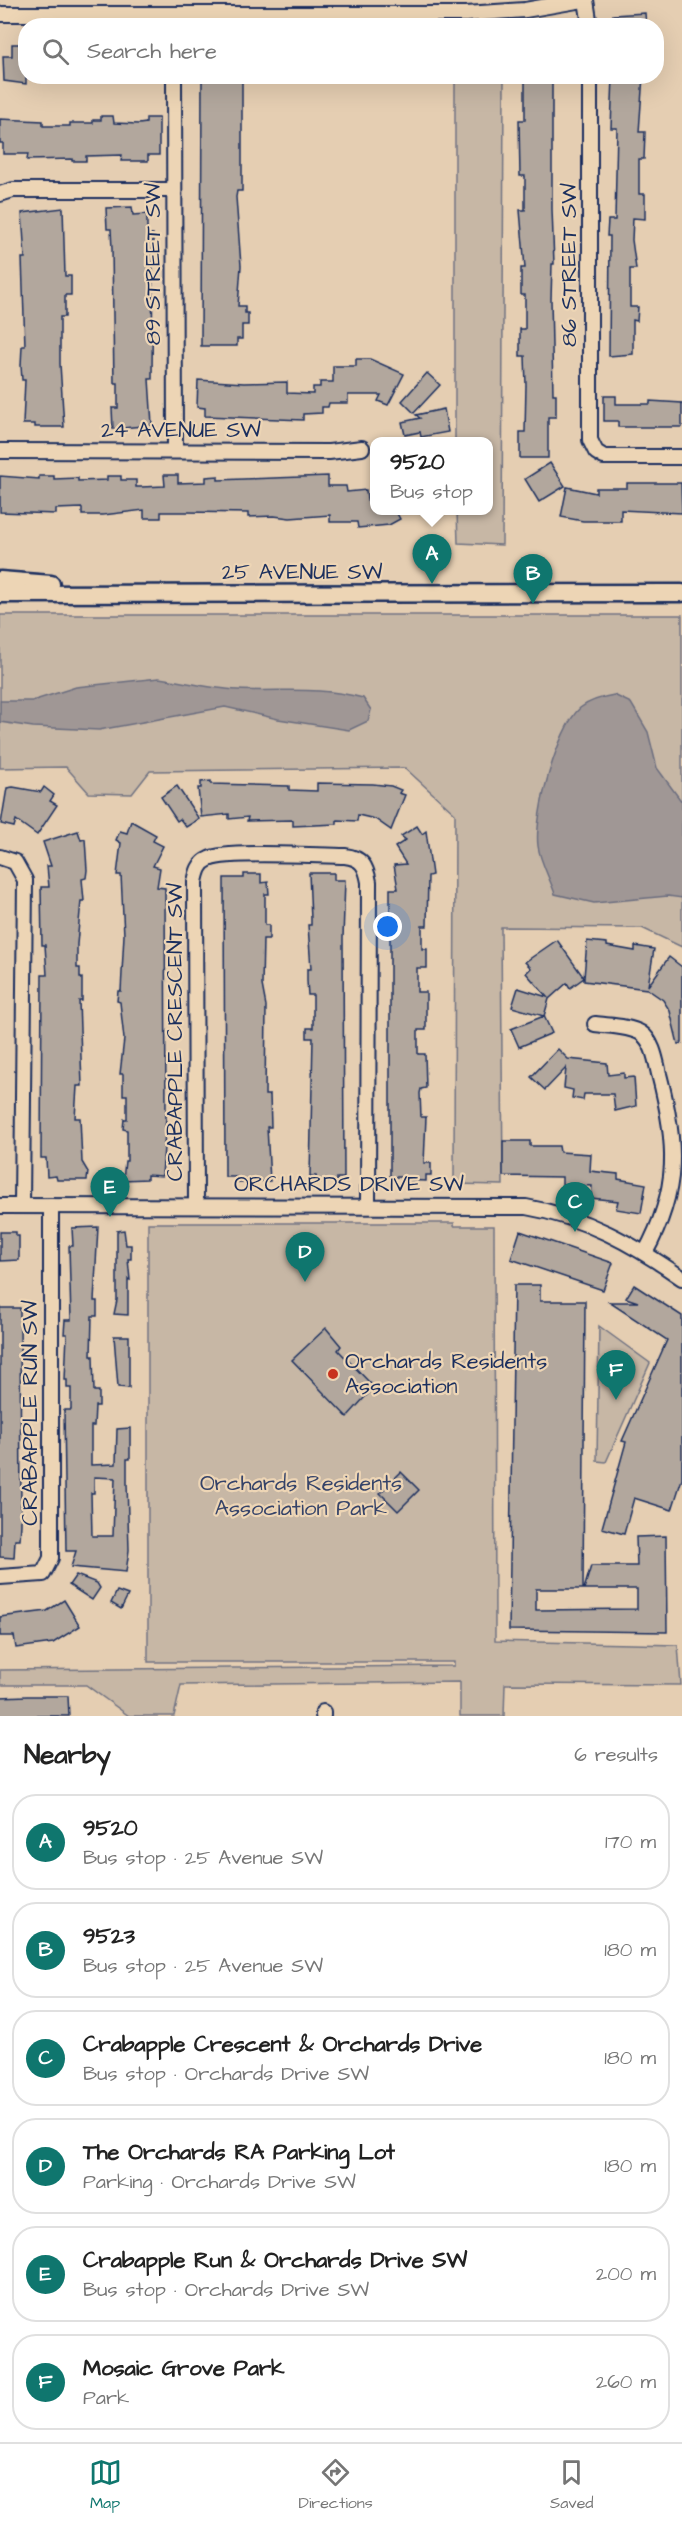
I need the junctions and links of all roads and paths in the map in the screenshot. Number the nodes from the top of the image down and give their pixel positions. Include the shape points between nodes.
1 (584, 0) edge
2 (62, 7) edge
3 (241, 7) edge
4 (435, 7) edge
5 (0, 14) edge
6 (157, 18) edge
7 (184, 18) edge
8 (588, 18) edge
9 (174, 84) edge
10 (590, 84) edge
11 (173, 190) junction
12 (0, 194) edge
13 (362, 448) dead end
14 (0, 451) edge
15 (174, 451) junction
16 (682, 457) edge
17 (0, 580) edge
18 (682, 593) edge
19 (0, 594) edge
20 (174, 594) junction
21 (0, 857) edge
22 (595, 1024) dead end
23 (0, 1206) edge
24 (22, 1206) junction
25 (51, 1206) junction
26 (195, 1206) junction
27 (368, 1206) junction
28 (645, 1253) junction
29 (682, 1278) edge
30 (0, 1577) edge

1 - 4 street via 513,11
1 - 8 street
2 - 5 street
2 - 6 street
3 - 4 street
3 - 7 street
9 - 11 street, 89 STREET SW
10 - 16 street, 86 STREET SW via 590,440 596,452 611,458
11 - 12 street via 13,190
11 - 15 street, 89 STREET SW
13 - 15 street, 24 AVENUE SW via 329,452
14 - 15 street, 24 AVENUE SW
17 - 20 main road, 25 AVENUE SW
18 - 20 main road, 25 AVENUE SW
19 - 20 main road, 25 AVENUE SW
21 - 24 street via 15,862 25,880
22 - 28 street via 633,1030 645,1037 654,1054 668,1109 674,1153 670,1193 663,1219
23 - 24 street, ORCHARDS DRIVE SW
24 - 25 street, ORCHARDS DRIVE SW
25 - 26 street, ORCHARDS DRIVE SW
25 - 30 street, CRABAPPLE RUN SW via 51,1558 43,1574
26 - 27 street, ORCHARDS DRIVE SW
26 - 27 street, CRABAPPLE CRESCENT SW via 195,882 198,868 204,862 226,855 345,856 359,859 366,868
27 - 28 street, ORCHARDS DRIVE SW via 500,1205 546,1210 587,1223
28 - 29 street, ORCHARDS DRIVE SW

